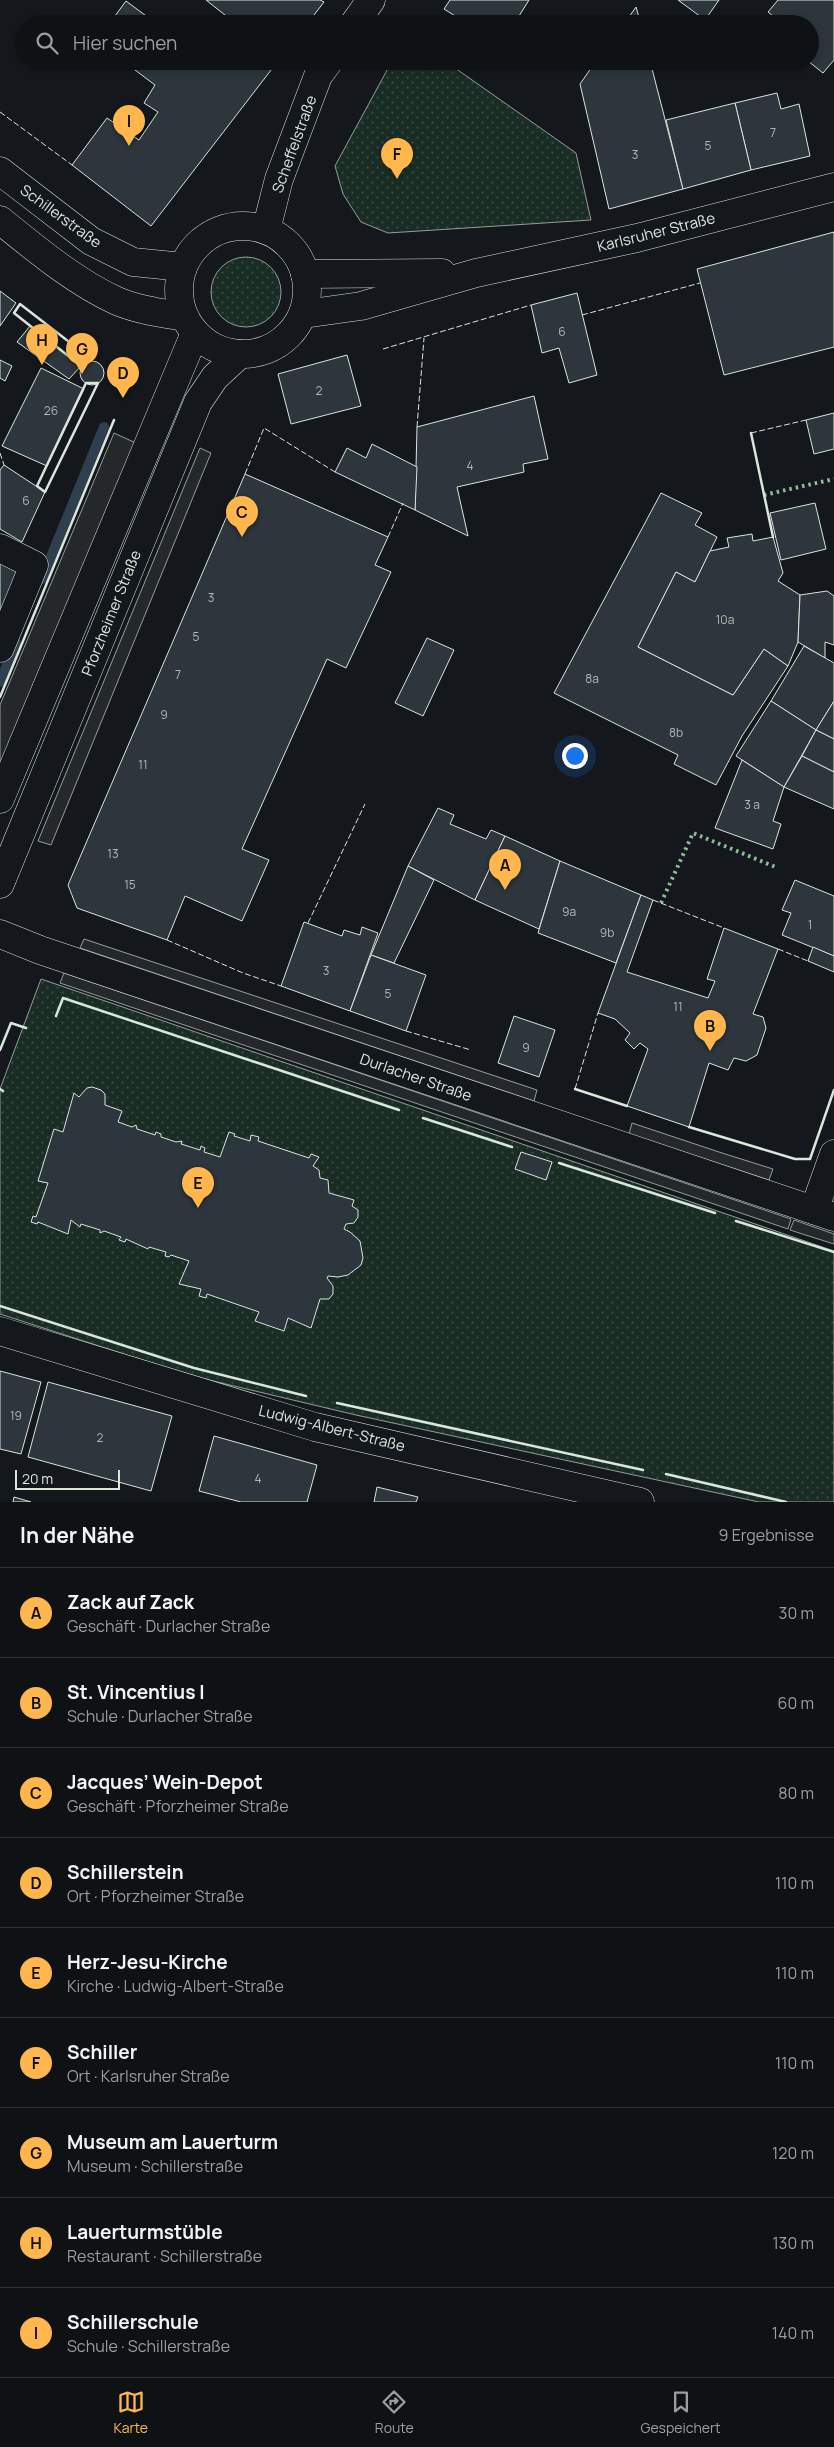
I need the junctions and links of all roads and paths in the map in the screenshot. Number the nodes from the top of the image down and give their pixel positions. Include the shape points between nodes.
1 (371, 0) edge
2 (360, 15) edge
3 (322, 70) edge
4 (0, 171) edge
5 (834, 187) edge
6 (0, 220) edge
7 (266, 230) junction
8 (183, 268) junction
9 (476, 273) junction
10 (305, 274) junction
11 (304, 314) junction
12 (190, 325) junction
13 (240, 354) junction
14 (0, 548) edge
15 (0, 648) edge
16 (0, 799) edge
17 (0, 884) edge
18 (0, 934) edge
19 (834, 1154) edge
20 (824, 1213) edge
21 (0, 1331) edge
22 (638, 1502) edge

1 - 2 main road
3 - 7 main road, Scheffelstraße via 279,179
4 - 8 main road, Schillerstraße via 91,242 133,262
5 - 9 main road, Karlsruher Straße via 637,238
6 - 12 main road via 72,275 118,301
7 - 8 main road via 246,226 214,232 190,253
7 - 10 main road via 283,240 297,255
8 - 12 main road via 178,292
9 - 10 main road, Karlsruher Straße
9 - 11 main road, Karlsruher Straße via 362,306
10 - 11 main road
11 - 13 main road via 290,335 277,344 264,351
12 - 13 main road via 214,348
12 - 16 main road, Pforzheimer Straße
13 - 17 main road, Pforzheimer Straße via 220,372 198,402
14 - 15 main road via 34,565
18 - 20 main road, Durlacher Straße via 68,960
19 - 20 main road
21 - 22 main road, Ludwig-Albert-Straße via 315,1427

